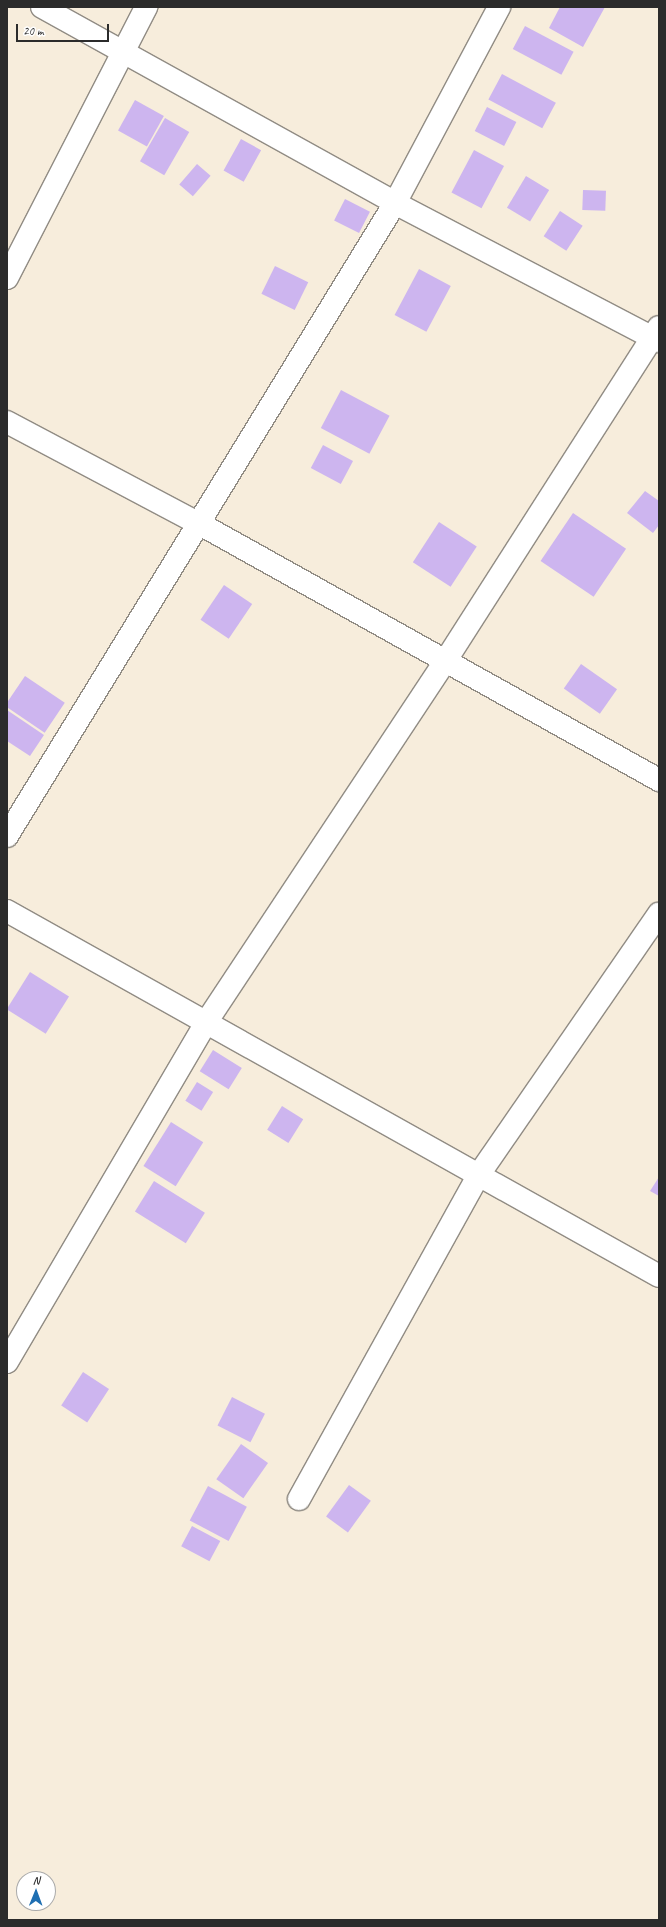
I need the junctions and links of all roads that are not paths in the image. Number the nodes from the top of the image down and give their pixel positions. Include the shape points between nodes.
1 (42, 7) edge
2 (146, 7) edge
3 (499, 7) edge
4 (124, 50) junction
5 (395, 203) junction
6 (7, 278) edge
7 (657, 335) edge
8 (7, 422) edge
9 (200, 524) junction
10 (446, 660) junction
11 (659, 780) edge
12 (7, 836) edge
13 (7, 911) edge
14 (659, 914) edge
15 (207, 1020) junction
16 (480, 1173) junction
17 (659, 1276) edge
18 (7, 1362) edge
19 (299, 1499) dead end

1 - 4 street
2 - 4 street
3 - 5 street
4 - 5 street
4 - 6 street
5 - 7 street
5 - 9 street
7 - 10 street
8 - 9 street
9 - 10 street
9 - 12 street
10 - 11 street
10 - 15 street
13 - 15 street
14 - 16 street
15 - 16 street
15 - 18 street
16 - 17 street
16 - 19 street

